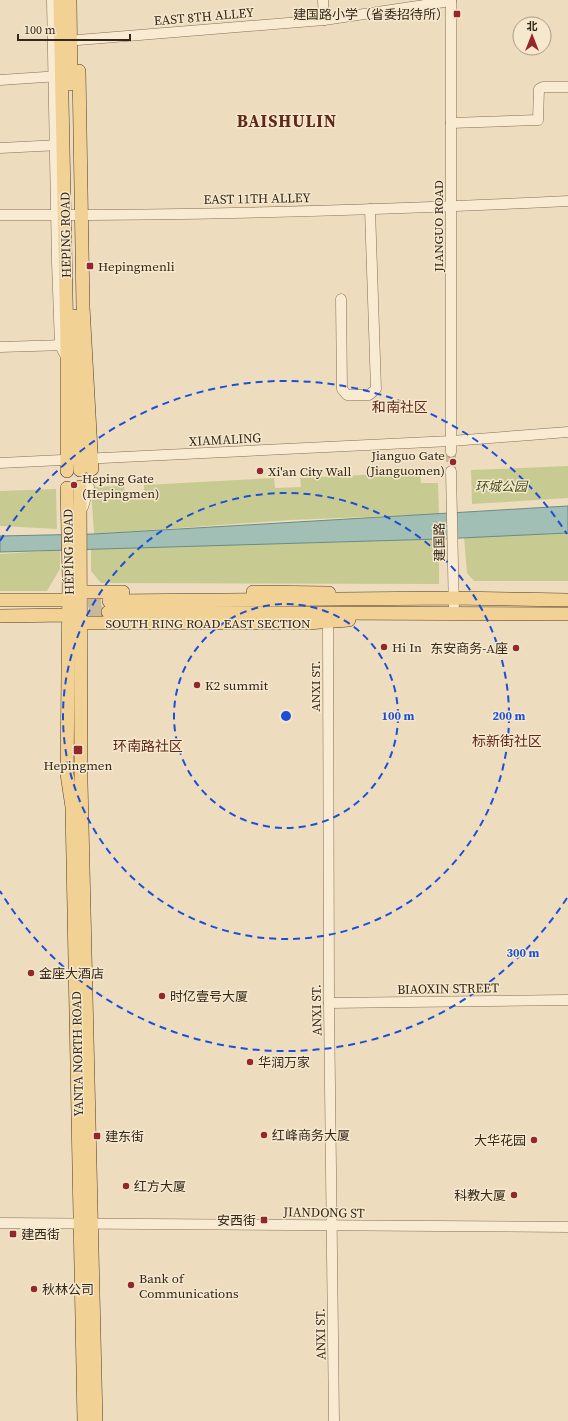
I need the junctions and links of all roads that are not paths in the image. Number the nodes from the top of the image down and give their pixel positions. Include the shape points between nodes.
1 (52, 0) edge
2 (60, 0) edge
3 (70, 0) edge
4 (76, 0) edge
5 (323, 0) edge
6 (451, 1) edge
7 (324, 20) junction
8 (78, 40) junction
9 (58, 76) junction
10 (0, 80) edge
11 (568, 87) edge
12 (451, 123) junction
13 (59, 146) junction
14 (0, 148) edge
15 (568, 201) edge
16 (451, 207) junction
17 (370, 209) junction
18 (0, 215) edge
19 (68, 215) junction
20 (341, 299) dead end
21 (0, 347) edge
22 (65, 349) junction
23 (568, 432) edge
24 (451, 446) junction
25 (0, 463) edge
26 (86, 464) junction
27 (67, 465) junction
28 (451, 471) tunnel mouth
29 (85, 487) tunnel mouth
30 (67, 488) dead end
31 (73, 518) junction
32 (75, 596) junction
33 (453, 598) junction
34 (0, 600) edge
35 (568, 600) edge
36 (416, 606) junction
37 (109, 607) tunnel mouth
38 (454, 613) junction
39 (568, 614) edge
40 (68, 615) junction
41 (0, 616) edge
42 (80, 622) junction
43 (328, 622) junction
44 (568, 1000) edge
45 (329, 1003) junction
46 (86, 1222) junction
47 (0, 1223) edge
48 (332, 1225) junction
49 (568, 1228) edge
50 (84, 1421) edge
51 (96, 1421) edge
52 (334, 1421) edge

1 - 9 street
2 - 9 main road, HEPING ROAD
3 - 19 main road, HEPING ROAD
4 - 8 main road
5 - 7 street
6 - 7 street, EAST 8TH ALLEY
6 - 12 street, JIANGUO ROAD
7 - 8 street, EAST 8TH ALLEY
8 - 19 main road
9 - 10 street
9 - 13 main road, HEPING ROAD
11 - 12 street via 539,89 538,120
12 - 16 street, JIANGUO ROAD
13 - 14 street
13 - 19 main road, HEPING ROAD
15 - 16 street, EAST 11TH ALLEY
16 - 17 street, EAST 11TH ALLEY
16 - 24 street, JIANGUO ROAD
17 - 19 street, EAST 11TH ALLEY
17 - 20 street via 376,389 369,395 347,395 342,389
18 - 19 street, EAST 11TH ALLEY
19 - 22 main road, HEPING ROAD
19 - 26 main road, HEPING ROAD
21 - 22 street
22 - 27 main road, HEPING ROAD
23 - 24 street, XIAMALING
24 - 26 street, XIAMALING
25 - 27 street, XIAMALING
26 - 27 street, XIAMALING
28 - 33 street, 建国路
29 - 31 main road
30 - 31 main road, HÉPÍNG ROAD
31 - 32 main road, HÉPÍNG ROAD
32 - 34 main road, SOUTH RING ROAD EAST SECTION
32 - 36 main road, SOUTH RING ROAD EAST SECTION via 312,591
32 - 40 main road, HÉPÍNG ROAD
32 - 42 main road, YANTA NORTH ROAD
33 - 35 main road, SOUTH RING ROAD EAST SECTION
33 - 36 main road, SOUTH RING ROAD EAST SECTION
33 - 38 street, 建国路
36 - 37 main road, SOUTH RING ROAD EAST SECTION
36 - 38 main road, SOUTH RING ROAD EAST SECTION
36 - 43 main road, SOUTH RING ROAD EAST SECTION
38 - 39 main road, SOUTH RING ROAD EAST SECTION
40 - 41 main road
40 - 42 main road
40 - 46 main road, YANTA NORTH ROAD via 66,774 72,807
42 - 43 main road, SOUTH RING ROAD EAST SECTION
42 - 46 main road, YANTA NORTH ROAD
43 - 45 street, ANXI ST.
44 - 45 street, BIAOXIN STREET
45 - 48 street, ANXI ST.
46 - 47 street, JIANDONG ST
46 - 48 street, JIANDONG ST
46 - 50 main road, YANTA NORTH ROAD
46 - 51 main road, YANTA NORTH ROAD
48 - 49 street, JIANDONG ST
48 - 52 street, ANXI ST.

